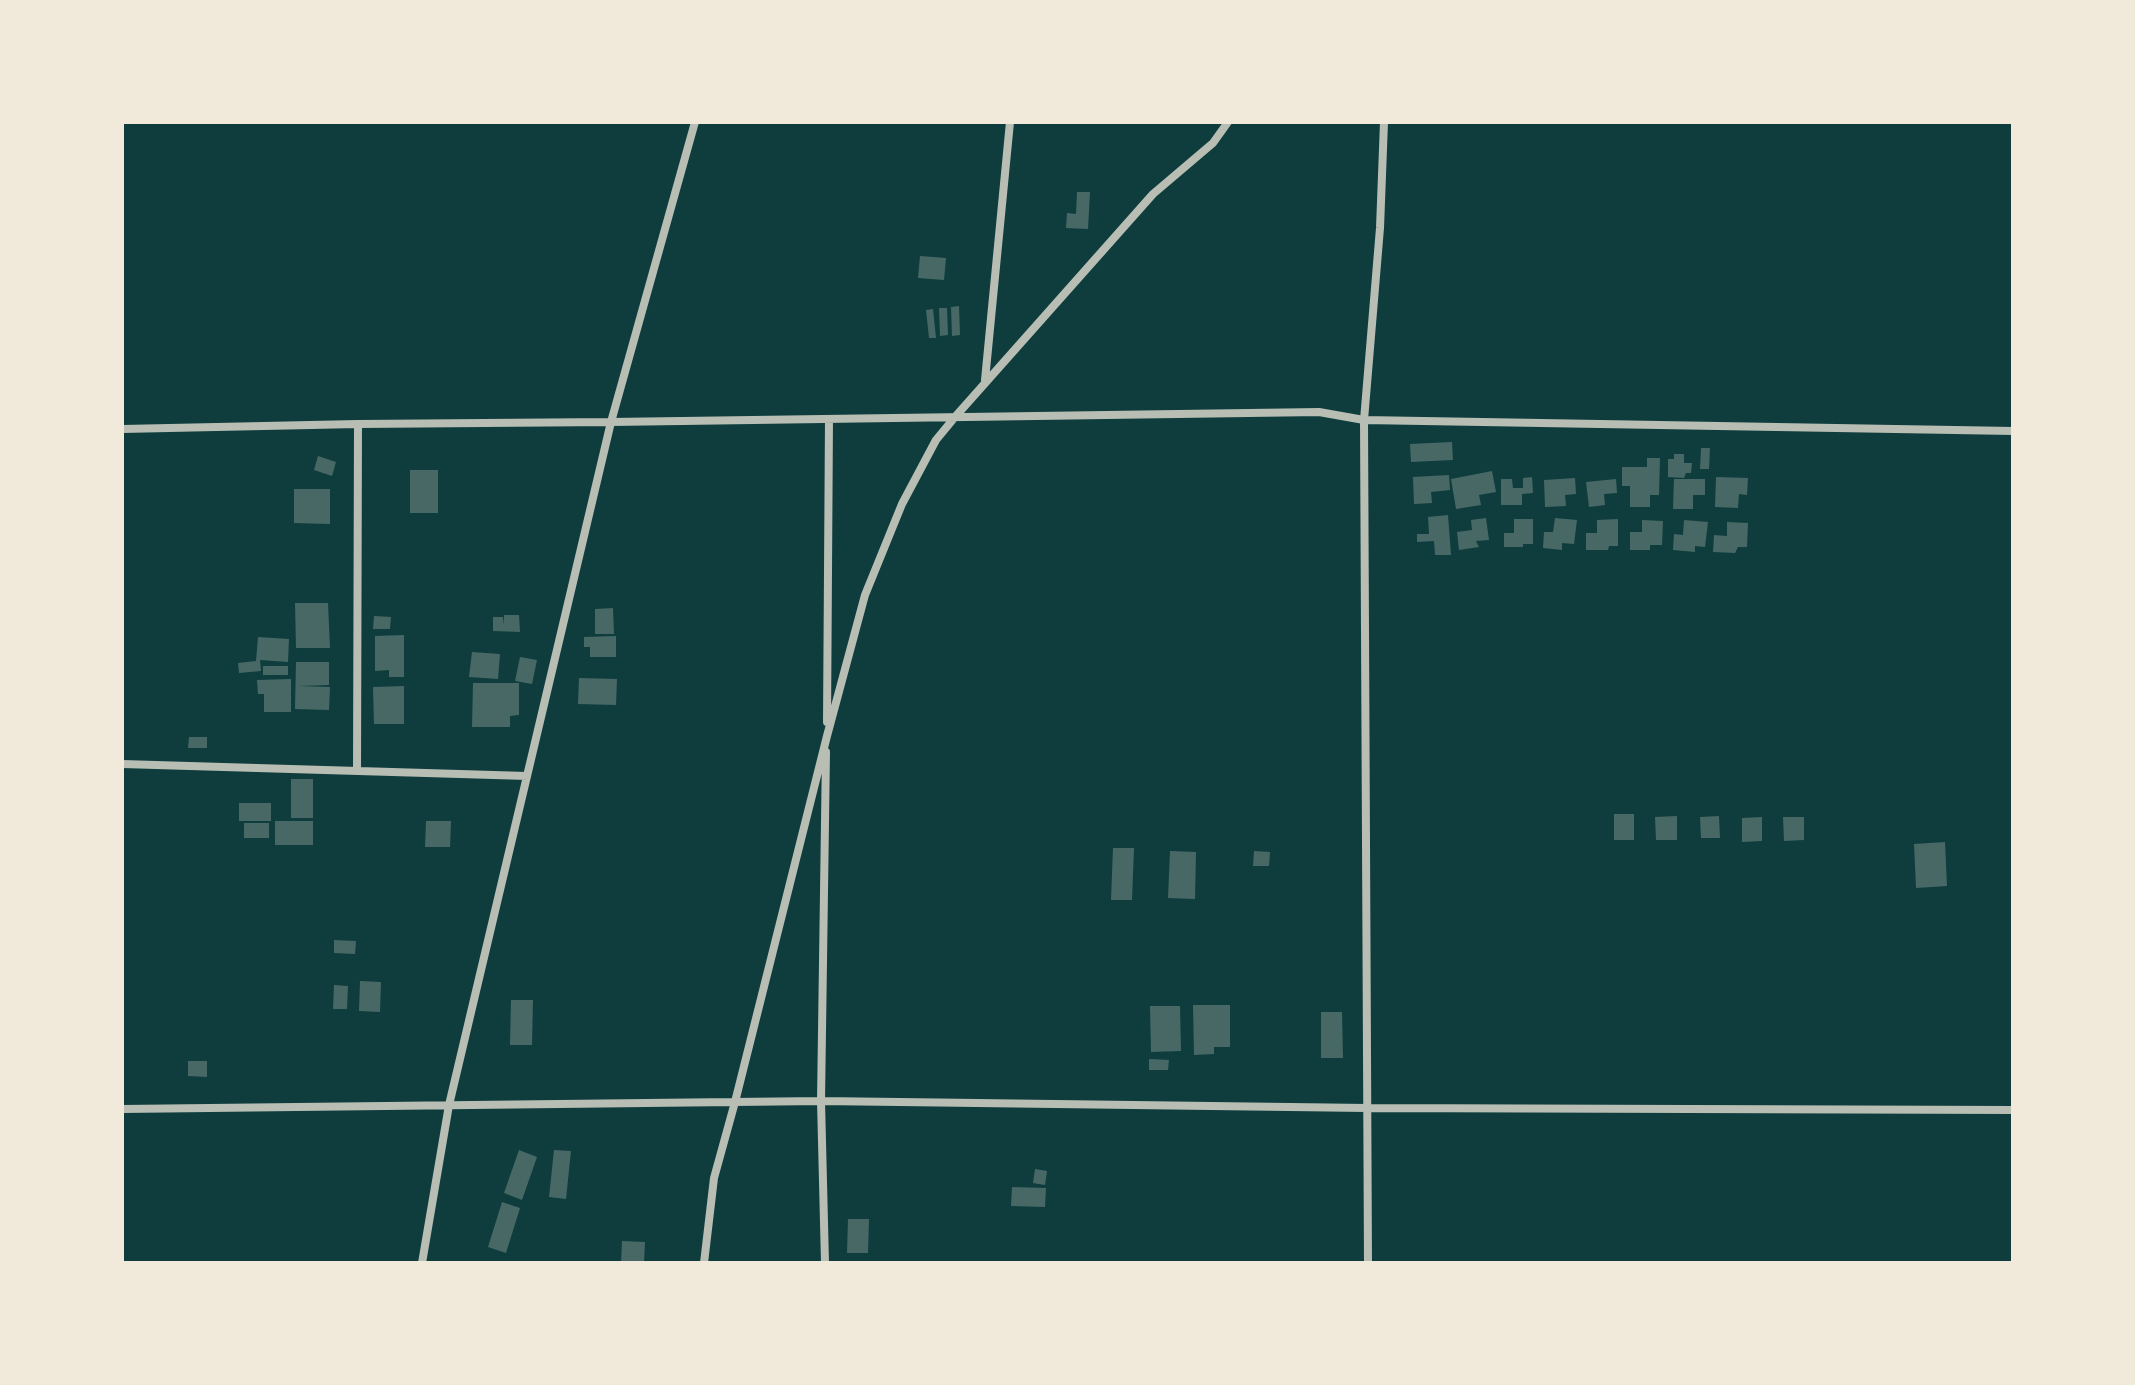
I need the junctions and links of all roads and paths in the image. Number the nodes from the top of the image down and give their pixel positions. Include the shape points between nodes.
1 (695, 122) edge
2 (1010, 122) edge
3 (1228, 122) edge
4 (1384, 122) edge
5 (985, 382) junction
6 (955, 417) junction
7 (829, 419) junction
8 (1364, 420) junction
9 (611, 422) junction
10 (358, 424) junction
11 (122, 429) edge
12 (2013, 431) edge
13 (827, 736) junction
14 (122, 764) edge
15 (357, 771) junction
16 (527, 776) junction
17 (821, 1101) junction
18 (735, 1102) junction
19 (449, 1105) junction
20 (1367, 1108) junction
21 (122, 1109) edge
22 (2013, 1110) edge
23 (422, 1263) edge
24 (704, 1263) edge
25 (825, 1263) edge
26 (1368, 1263) edge

1 - 9 street
2 - 5 street
3 - 5 street via 1213,143 1153,194
4 - 8 street
5 - 6 street
6 - 7 street
6 - 8 street via 1319,412
6 - 13 street via 936,440 896,517 865,595
7 - 9 street
7 - 13 street
8 - 12 street
8 - 20 street
9 - 10 street
9 - 16 street
10 - 11 street
10 - 15 street
13 - 17 street
13 - 18 street
14 - 15 street
15 - 16 street
16 - 19 street
17 - 18 street
17 - 20 street
17 - 25 street
18 - 19 street
18 - 24 street via 714,1178
19 - 21 street
19 - 23 street
20 - 22 street
20 - 26 street

